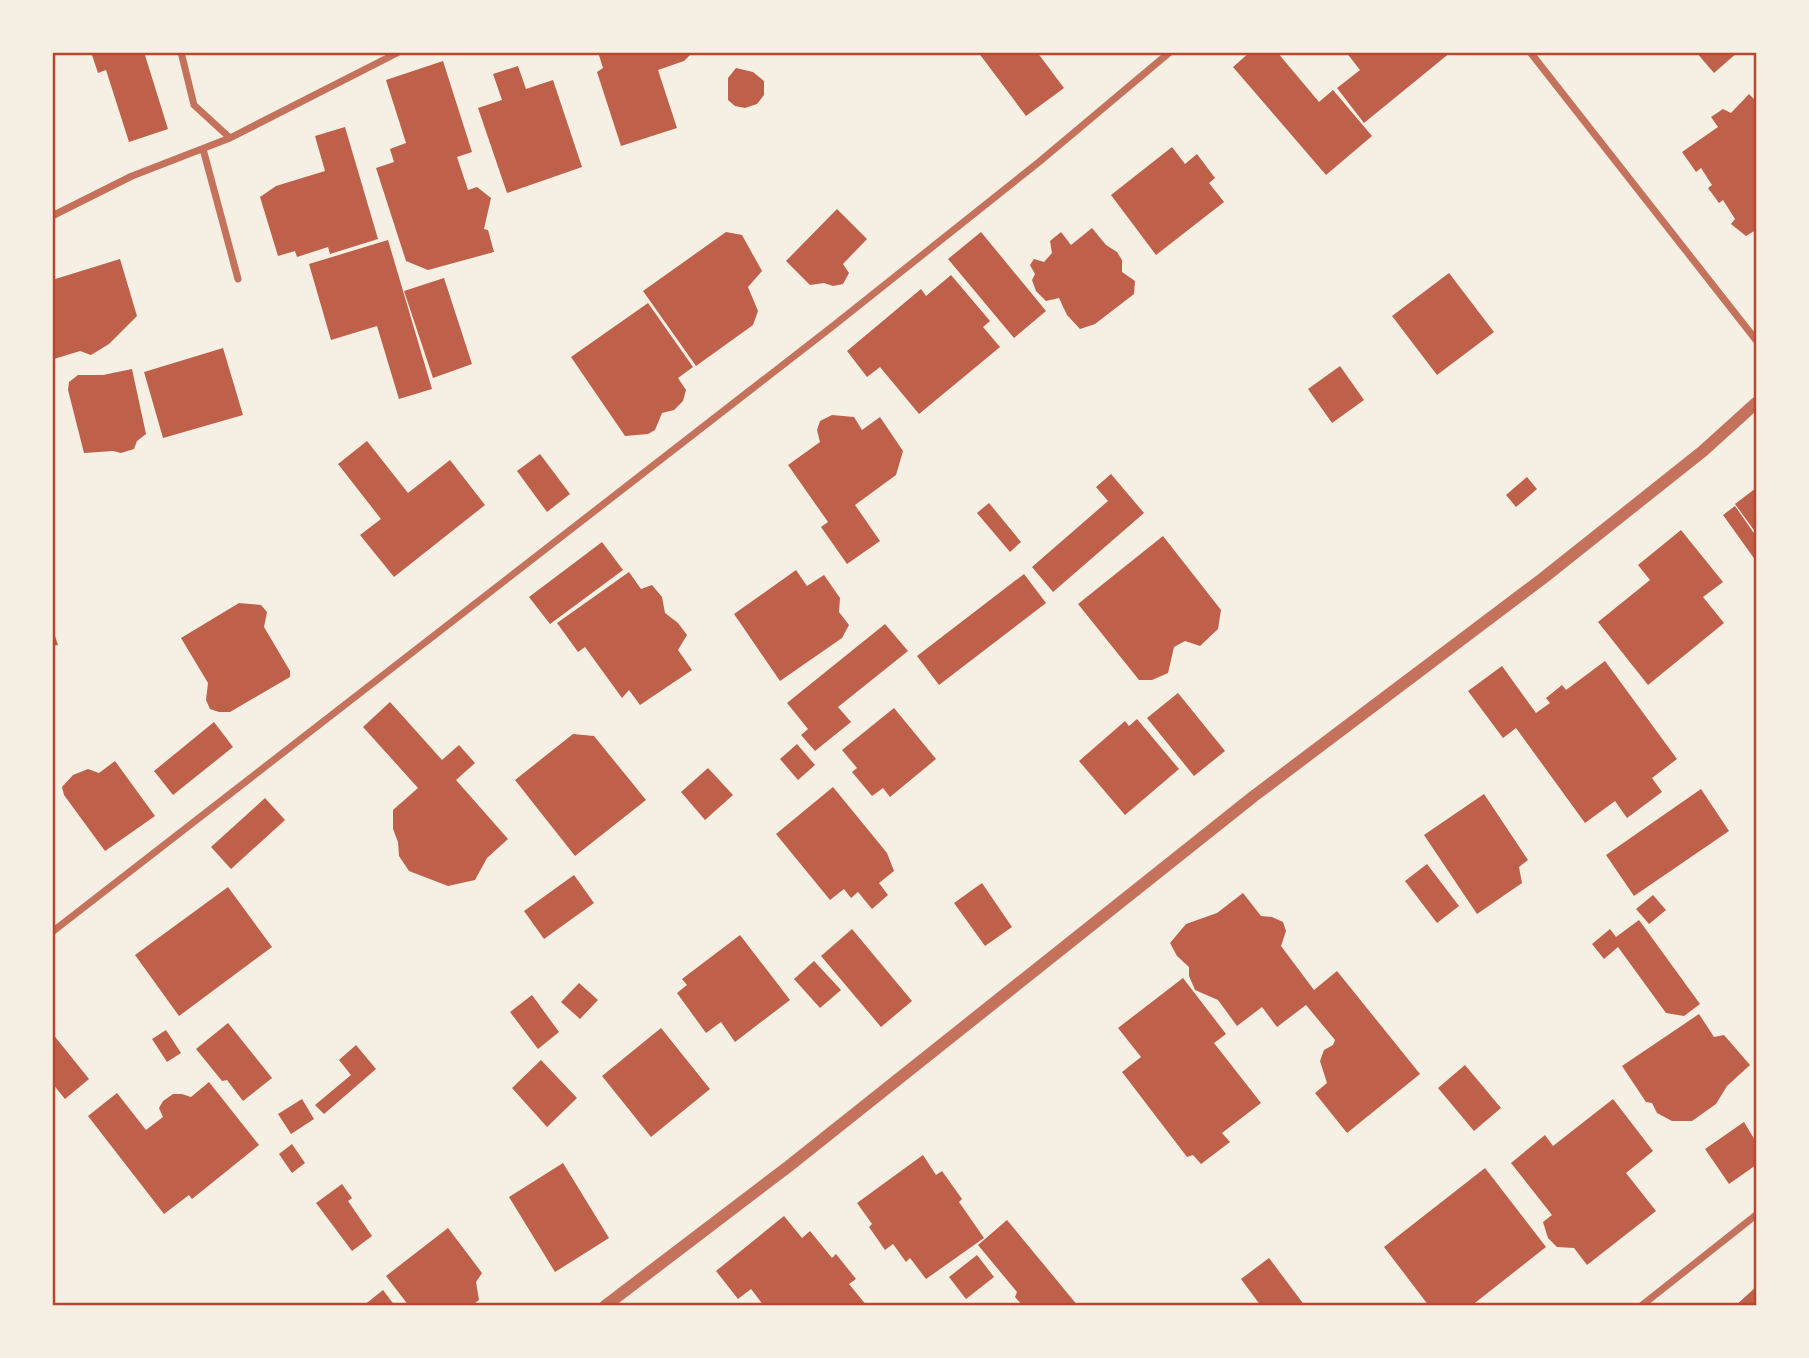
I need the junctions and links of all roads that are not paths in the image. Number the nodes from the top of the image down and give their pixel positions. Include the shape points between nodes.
1 (181, 52) edge
2 (399, 52) edge
3 (1170, 52) edge
4 (1530, 52) edge
5 (230, 138) junction
6 (203, 149) junction
7 (52, 216) edge
8 (238, 279) dead end
9 (1756, 340) edge
10 (1756, 403) edge
11 (52, 932) edge
12 (1756, 1215) edge
13 (605, 1306) edge
14 (1641, 1306) edge

1 - 5 street via 194,105
2 - 5 street
3 - 11 street via 811,344
4 - 9 street
5 - 6 street
6 - 7 street via 132,176
6 - 8 street
10 - 13 street via 1703,452 1542,579 1254,796 811,1149
12 - 14 street

